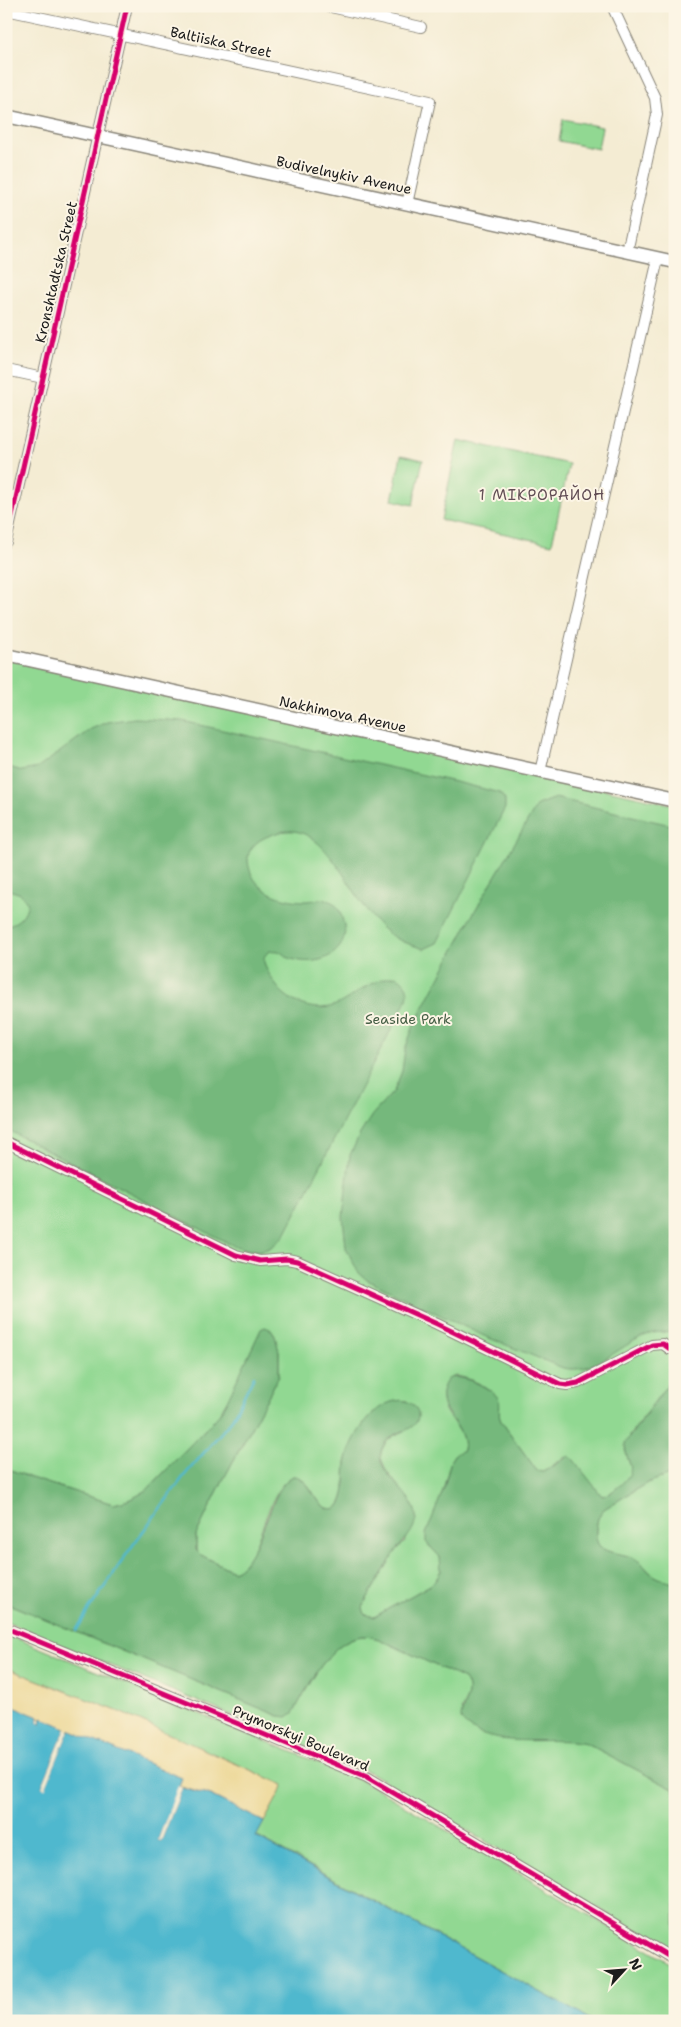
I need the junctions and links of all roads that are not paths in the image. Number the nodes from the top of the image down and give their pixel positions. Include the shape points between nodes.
1 (127, 6) edge
2 (326, 6) edge
3 (612, 6) edge
4 (6, 10) edge
5 (422, 27) dead end
6 (120, 35) junction
7 (6, 116) edge
8 (98, 137) junction
9 (407, 204) junction
10 (627, 252) junction
11 (658, 259) junction
12 (675, 262) edge
13 (6, 370) edge
14 (43, 378) junction
15 (6, 542) edge
16 (6, 655) edge
17 (540, 772) junction
18 (675, 801) edge
19 (6, 1142) edge
20 (675, 1346) edge
21 (6, 1628) edge
22 (675, 1960) edge

1 - 6 street, Kronshtadtska Street
2 - 5 street
3 - 10 street via 657,107
4 - 6 street, Baltiiska Street
6 - 8 street, Kronshtadtska Street
6 - 9 street, Baltiiska Street via 430,101
7 - 8 main road, Budivelnykiv Avenue
8 - 9 main road, Budivelnykiv Avenue
8 - 14 street, Kronshtadtska Street
9 - 10 main road, Budivelnykiv Avenue
10 - 11 main road, Budivelnykiv Avenue
11 - 12 main road, Budivelnykiv Avenue
11 - 17 street
13 - 14 street
14 - 15 street, Kronshtadtska Street
16 - 17 main road, Nakhimova Avenue
17 - 18 main road, Nakhimova Avenue
19 - 20 street via 236,1255 260,1261 297,1261 560,1384 578,1383 652,1345 663,1344 670,1349
21 - 22 street, Prymorskyi Boulevard via 367,1777

